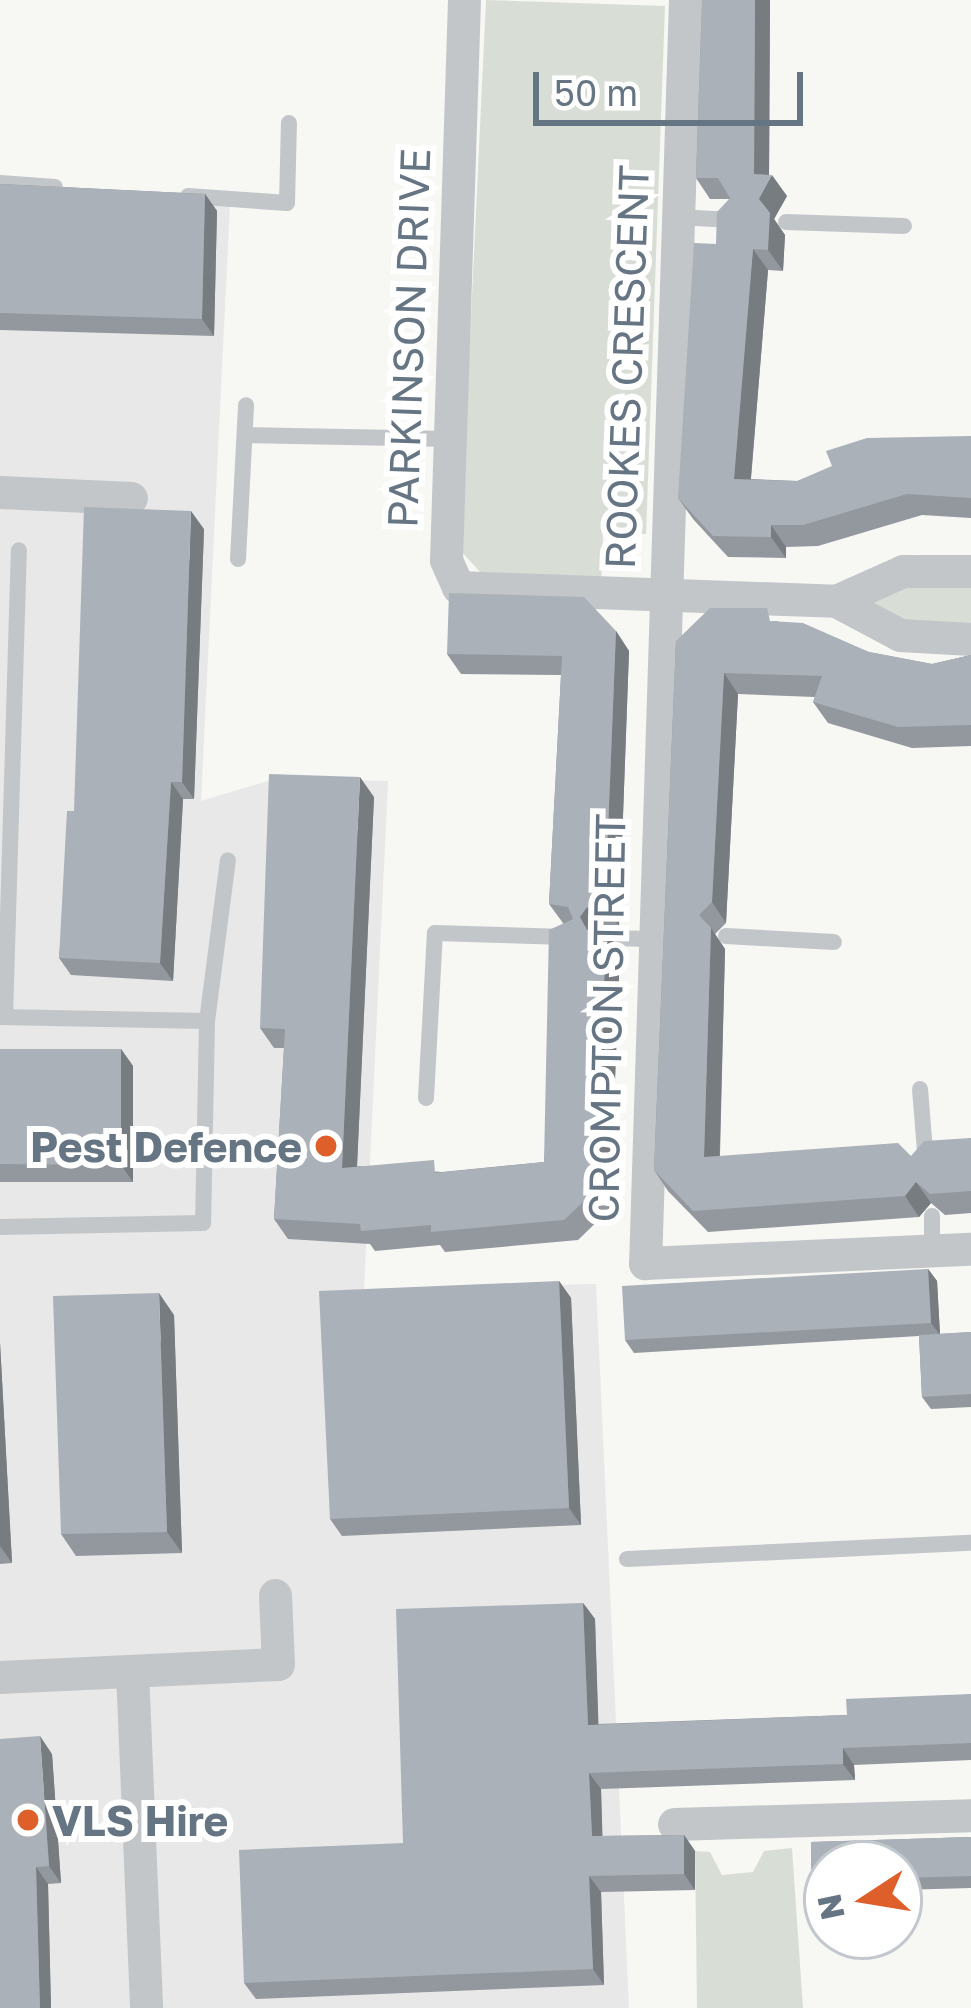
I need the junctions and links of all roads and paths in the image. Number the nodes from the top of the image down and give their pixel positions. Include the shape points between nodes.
1 (464, 0) edge
2 (685, 0) edge
3 (289, 123) dead end
4 (0, 183) edge
5 (66, 188) edge
6 (177, 195) edge
7 (677, 218) junction
8 (732, 220) edge
9 (786, 222) dead end
10 (904, 226) dead end
11 (246, 405) dead end
12 (245, 434) junction
13 (450, 439) junction
14 (0, 492) edge
15 (131, 498) dead end
16 (19, 550) dead end
17 (238, 559) dead end
18 (971, 571) edge
19 (662, 594) junction
20 (836, 601) junction
21 (971, 639) edge
22 (228, 860) dead end
23 (661, 935) junction
24 (726, 935) dead end
25 (574, 937) edge
26 (606, 938) edge
27 (834, 941) dead end
28 (3, 1017) edge
29 (207, 1021) junction
30 (920, 1089) dead end
31 (426, 1098) dead end
32 (926, 1163) edge
33 (932, 1216) edge
34 (0, 1227) edge
35 (971, 1250) edge
36 (932, 1251) junction
37 (971, 1544) edge
38 (628, 1559) dead end
39 (275, 1595) dead end
40 (132, 1671) junction
41 (0, 1677) edge
42 (971, 1816) edge
43 (674, 1824) dead end
44 (146, 2008) edge

1 - 13 street, PARKINSON DRIVE
2 - 7 street, ROOKES CRESCENT
3 - 6 lane via 287,203
4 - 5 lane
7 - 8 lane
7 - 19 street, ROOKES CRESCENT
9 - 10 lane
11 - 12 lane
12 - 13 lane
12 - 17 lane
13 - 19 street, PARKINSON DRIVE via 446,560 458,586
14 - 15 street
16 - 28 lane
18 - 20 street, PARKINSON DRIVE via 903,571
19 - 20 street, PARKINSON DRIVE
19 - 23 street, CROMPTON STREET
20 - 21 street, PARKINSON DRIVE via 900,635
22 - 29 lane
23 - 26 lane
23 - 36 street, CROMPTON STREET via 645,1263
24 - 27 lane
25 - 31 lane via 435,933
28 - 29 lane
29 - 34 lane via 203,1222
30 - 32 lane
33 - 36 lane
35 - 36 street, CROMPTON STREET
37 - 38 lane
39 - 40 street via 278,1664
40 - 41 street
40 - 44 street
42 - 43 street

